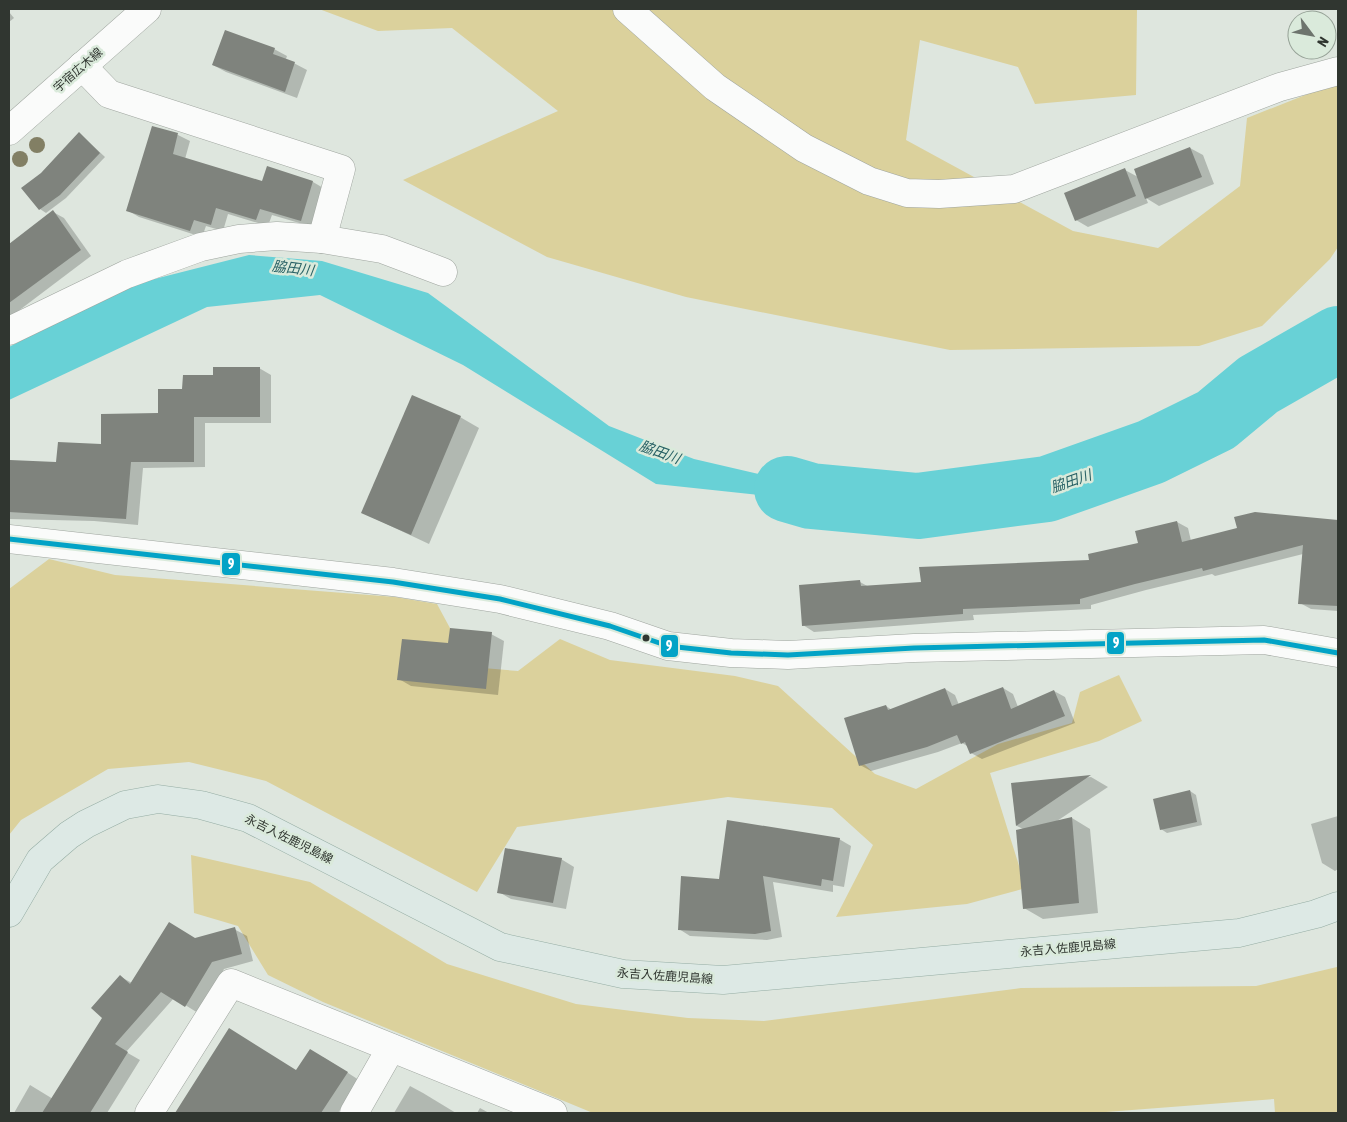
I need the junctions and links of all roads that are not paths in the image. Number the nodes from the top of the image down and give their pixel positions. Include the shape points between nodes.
1 (627, 9) edge
2 (131, 14) edge
3 (82, 66) junction
4 (1338, 71) edge
5 (9, 131) edge
6 (322, 239) junction
7 (443, 272) dead end
8 (9, 330) edge
9 (9, 539) edge
10 (1338, 653) edge
11 (1338, 906) edge
12 (9, 913) edge
13 (391, 1048) junction
14 (149, 1113) edge
15 (354, 1113) edge
16 (553, 1113) edge

1 - 4 street via 715,87 804,148 870,181 907,193 1014,189 1280,87
2 - 3 street, 宇宿広木線
3 - 5 street, 宇宿広木線
3 - 6 street via 109,94 340,169
6 - 7 street via 382,249
6 - 8 street via 239,238 201,247 127,274
9 - 10 street via 393,582 480,596 610,626 668,646 731,653 788,655 914,648 1264,640
11 - 12 main road, 永吉入佐鹿児島線 via 1239,933 723,980 623,974 500,947 248,818 201,805 158,799 125,806 69,835 40,860
13 - 14 street via 231,983
13 - 15 street
13 - 16 street

